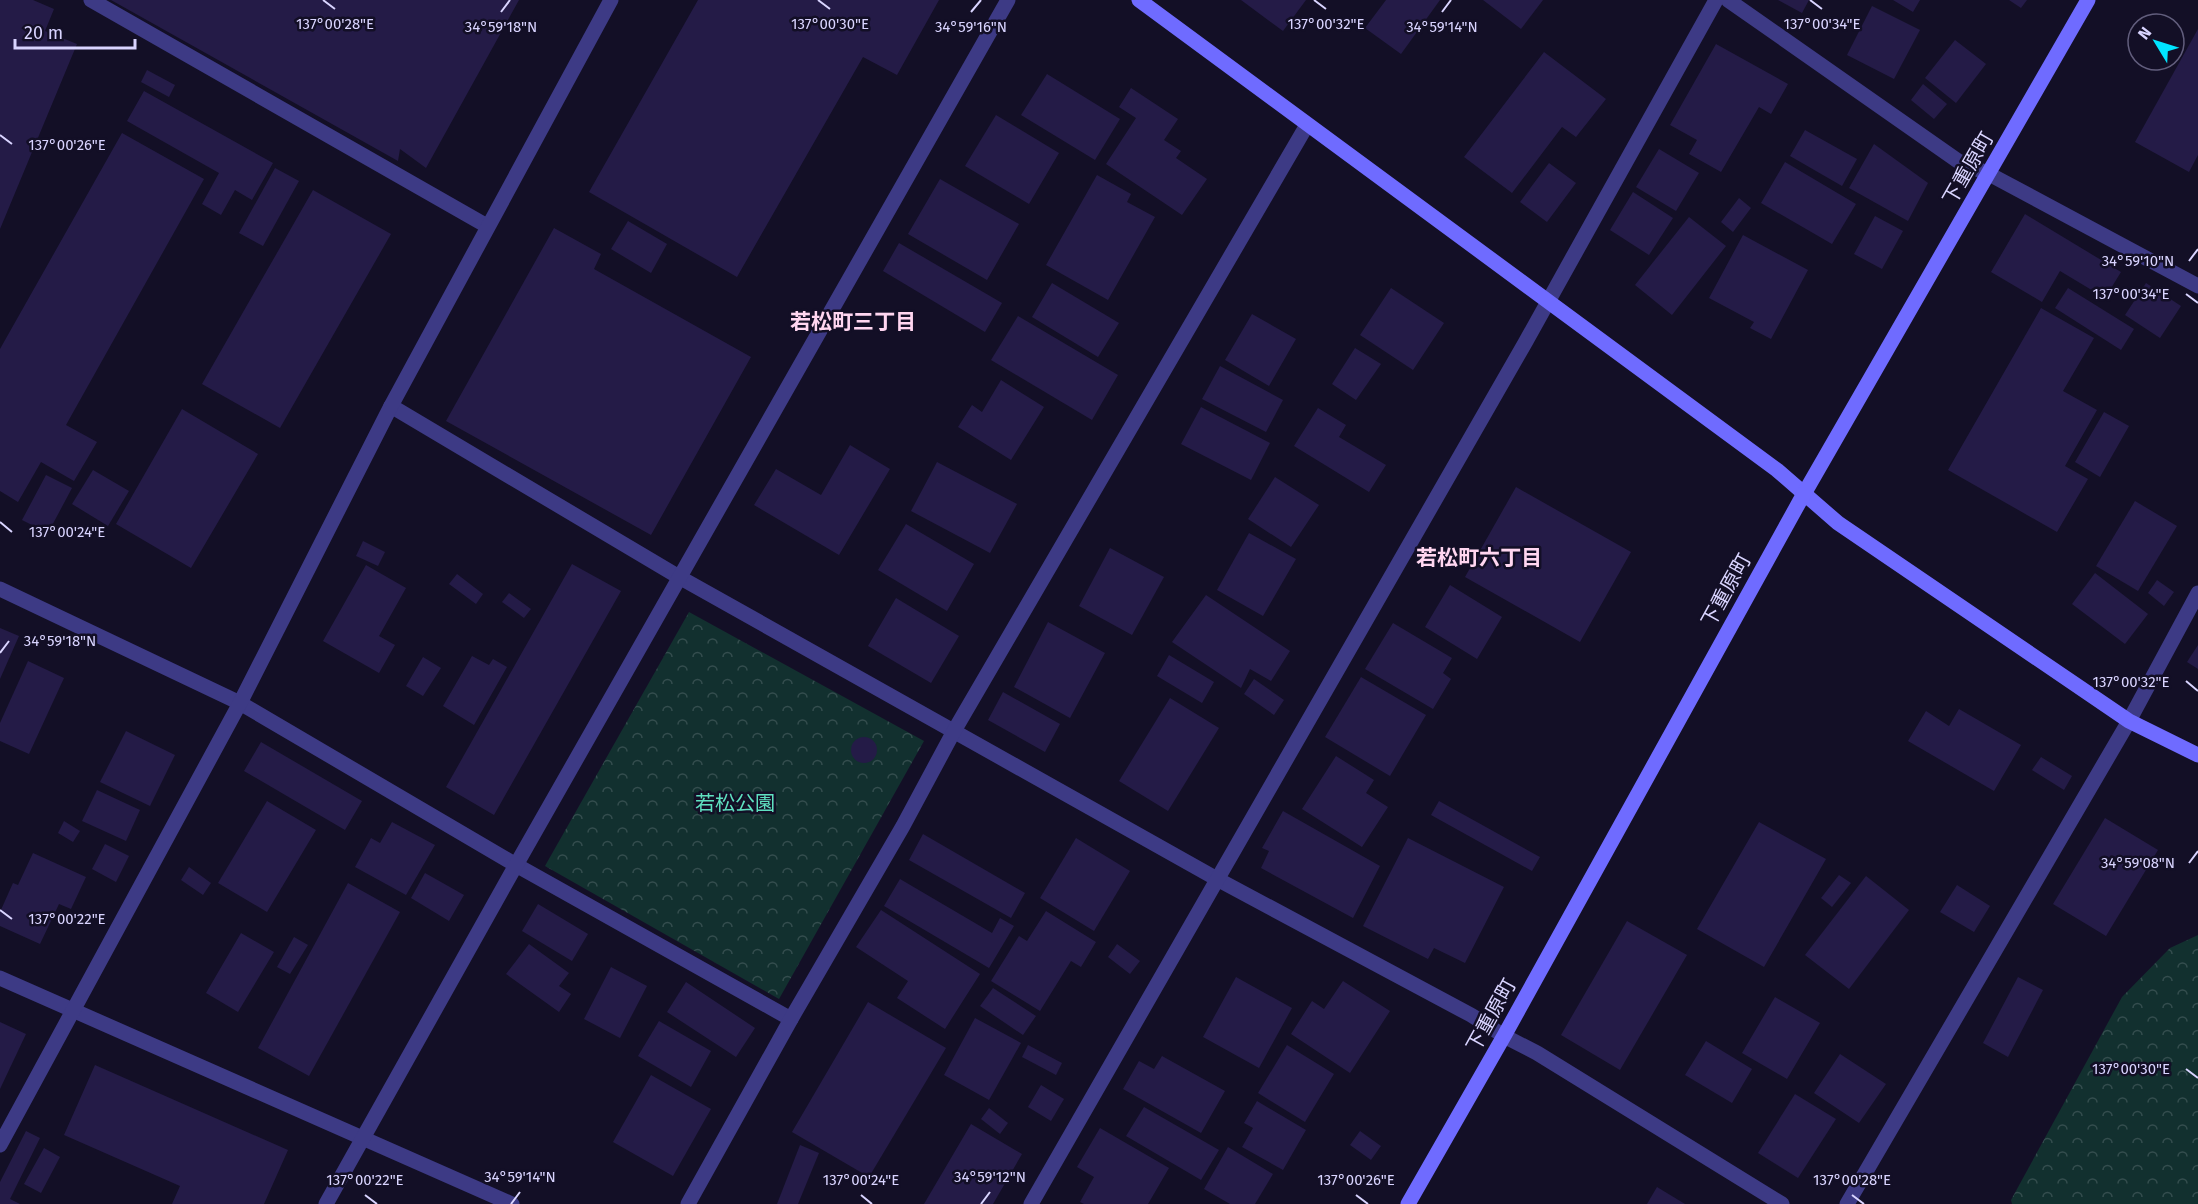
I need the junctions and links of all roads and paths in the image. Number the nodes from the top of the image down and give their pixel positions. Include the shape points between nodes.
1 (91, 0) edge
2 (611, 0) edge
3 (1008, 0) edge
4 (1139, 0) edge
5 (1716, 0) edge
6 (1728, 0) edge
7 (2088, 0) edge
8 (1307, 124) junction
9 (1989, 174) junction
10 (487, 226) junction
11 (2198, 286) edge
12 (1548, 302) junction
13 (391, 406) junction
14 (1805, 492) junction
15 (679, 577) junction
16 (0, 589) edge
17 (2198, 593) edge
18 (240, 703) junction
19 (2129, 721) junction
20 (954, 731) junction
21 (2198, 755) edge
22 (516, 865) junction
23 (1217, 879) junction
24 (0, 978) edge
25 (73, 1010) junction
26 (791, 1019) junction
27 (1504, 1036) junction
28 (363, 1138) junction
29 (0, 1145) edge
30 (326, 1204) edge
31 (512, 1204) edge
32 (688, 1204) edge
33 (1031, 1204) edge
34 (1408, 1204) edge
35 (1782, 1204) edge
36 (1847, 1204) edge

1 - 10 street
2 - 10 street
3 - 15 street
4 - 8 street
5 - 12 street
6 - 9 street via 1958,161
7 - 9 street, 下重原町
8 - 12 street
8 - 20 street
9 - 11 street
9 - 14 street, 下重原町
10 - 13 street
12 - 14 street
12 - 23 street
13 - 15 street
13 - 18 street
14 - 19 street via 1838,523
14 - 27 street, 下重原町
15 - 20 street
15 - 22 street
16 - 18 street
17 - 19 street
18 - 22 street
18 - 25 street
19 - 21 street
19 - 36 street
20 - 23 street
20 - 26 street
22 - 26 street
22 - 28 street
23 - 27 street
23 - 33 street
24 - 25 street
25 - 28 street
25 - 29 street
26 - 32 street
27 - 34 street, 下重原町
27 - 35 street
28 - 30 street
28 - 31 street

